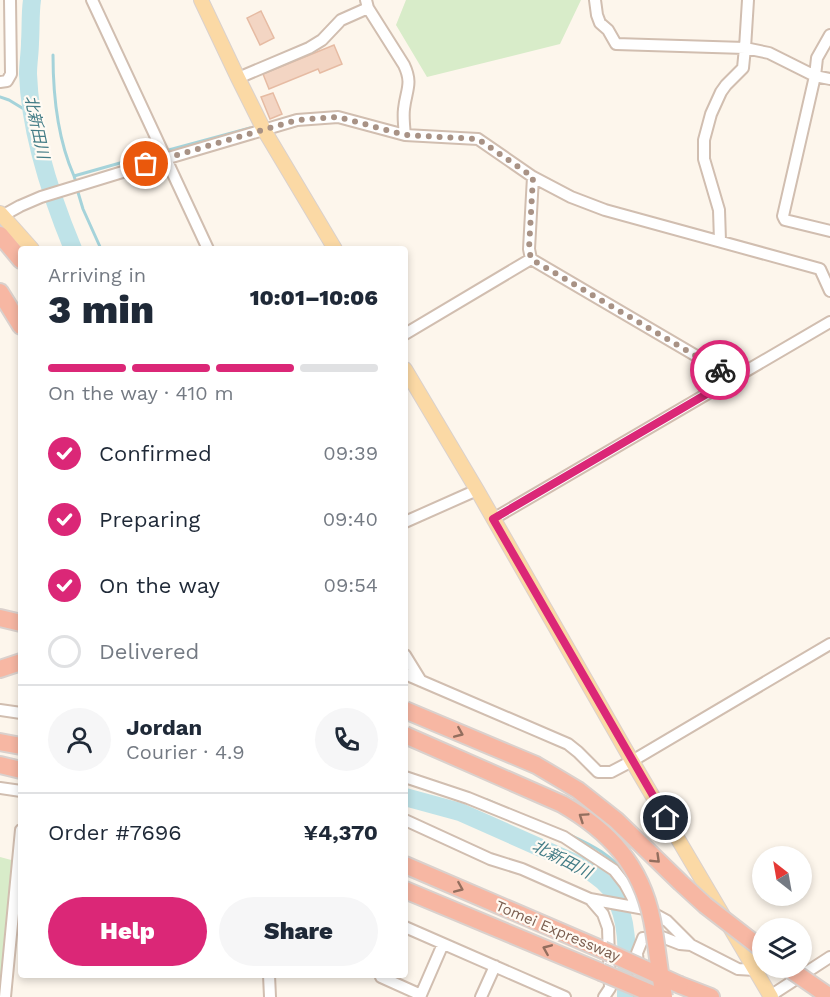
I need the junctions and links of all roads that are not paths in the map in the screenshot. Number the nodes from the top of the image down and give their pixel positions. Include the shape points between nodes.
1 (10, 0) edge
2 (92, 0) edge
3 (201, 0) edge
4 (595, 0) edge
5 (748, 0) edge
6 (367, 4) edge
7 (830, 35) edge
8 (745, 48) junction
9 (815, 76) junction
10 (237, 78) junction
11 (830, 79) edge
12 (0, 82) edge
13 (264, 130) junction
14 (405, 135) junction
15 (165, 159) junction
16 (533, 177) junction
17 (1, 216) edge
18 (830, 231) edge
19 (0, 235) edge
20 (720, 241) junction
21 (29, 246) edge
22 (206, 246) edge
23 (333, 246) edge
24 (18, 256) edge
25 (531, 259) junction
26 (830, 291) edge
27 (0, 292) edge
28 (18, 321) edge
29 (830, 322) edge
30 (408, 332) edge
31 (408, 374) edge
32 (734, 378) junction
33 (477, 490) junction
34 (493, 519) junction
35 (408, 521) edge
36 (0, 618) edge
37 (18, 622) edge
38 (830, 644) edge
39 (408, 660) edge
40 (18, 663) edge
41 (0, 669) edge
42 (408, 675) edge
43 (420, 681) junction
44 (0, 710) edge
45 (408, 711) edge
46 (18, 713) edge
47 (408, 736) edge
48 (0, 742) edge
49 (18, 745) edge
50 (632, 761) junction
51 (0, 765) edge
52 (18, 769) edge
53 (408, 778) edge
54 (0, 788) edge
55 (18, 791) edge
56 (408, 821) edge
57 (18, 861) edge
58 (408, 866) edge
59 (408, 891) edge
60 (590, 899) junction
61 (637, 906) junction
62 (408, 928) edge
63 (752, 941) edge
64 (443, 944) junction
65 (692, 945) junction
66 (830, 957) edge
67 (752, 965) edge
68 (495, 966) junction
69 (752, 970) edge
70 (268, 978) edge
71 (383, 978) edge
72 (760, 978) edge
73 (802, 978) edge
74 (544, 993) edge
75 (421, 996) edge
76 (770, 996) edge
77 (5, 997) edge
78 (270, 997) edge
79 (482, 997) edge
80 (565, 997) edge
81 (604, 997) edge
82 (640, 997) edge
83 (662, 997) edge
84 (711, 997) edge
85 (830, 997) edge

1 - 12 street via 11,74 7,81
2 - 15 street
3 - 10 main road
4 - 8 street via 600,23 616,45
5 - 8 street
6 - 10 street via 309,48
6 - 14 street via 409,75 403,112
7 - 9 street via 816,58
8 - 9 street via 769,52
8 - 20 street via 743,68 721,92 704,140 704,159 719,210
9 - 11 street
9 - 18 street via 783,216 785,220
10 - 13 main road
13 - 14 street via 297,120 338,117
13 - 15 street
13 - 23 main road
14 - 16 street via 478,139
15 - 17 street via 41,197
15 - 22 street
16 - 20 street via 604,210
16 - 25 street
17 - 21 main road
19 - 24 highway
20 - 26 street via 820,269
25 - 30 street
25 - 32 street
27 - 28 highway
29 - 32 street
31 - 33 main road
32 - 34 street
33 - 34 main road
33 - 35 street
34 - 50 main road
36 - 37 highway
38 - 50 street
39 - 43 street
40 - 41 highway
42 - 43 street
43 - 50 street via 567,744 598,772 611,772
44 - 46 street
45 -> 63 highway, bridge via 536,765 578,790 616,820 705,905
83 -> 47 highway, bridge via 645,896 628,860 615,844 583,816 562,804
48 - 49 highway
50 - 67 main road
51 - 52 highway
53 - 61 street via 564,837 614,870
54 - 55 street
56 - 60 street
57 - 77 street
58 -> 84 highway, Tomei Expressway, bridge
83 -> 59 highway, Tomei Expressway, bridge
60 - 61 street
60 - 81 street via 603,914 608,928 609,988
61 - 65 street via 667,921
62 - 64 street
64 - 68 street
64 - 75 street
65 - 69 street via 738,969
65 - 82 street via 662,937 643,938 637,953
66 - 76 street
68 - 74 street
68 - 79 street
70 - 78 street
71 - 75 street
72 - 76 main road
73 - 85 highway, bridge
74 - 80 street

